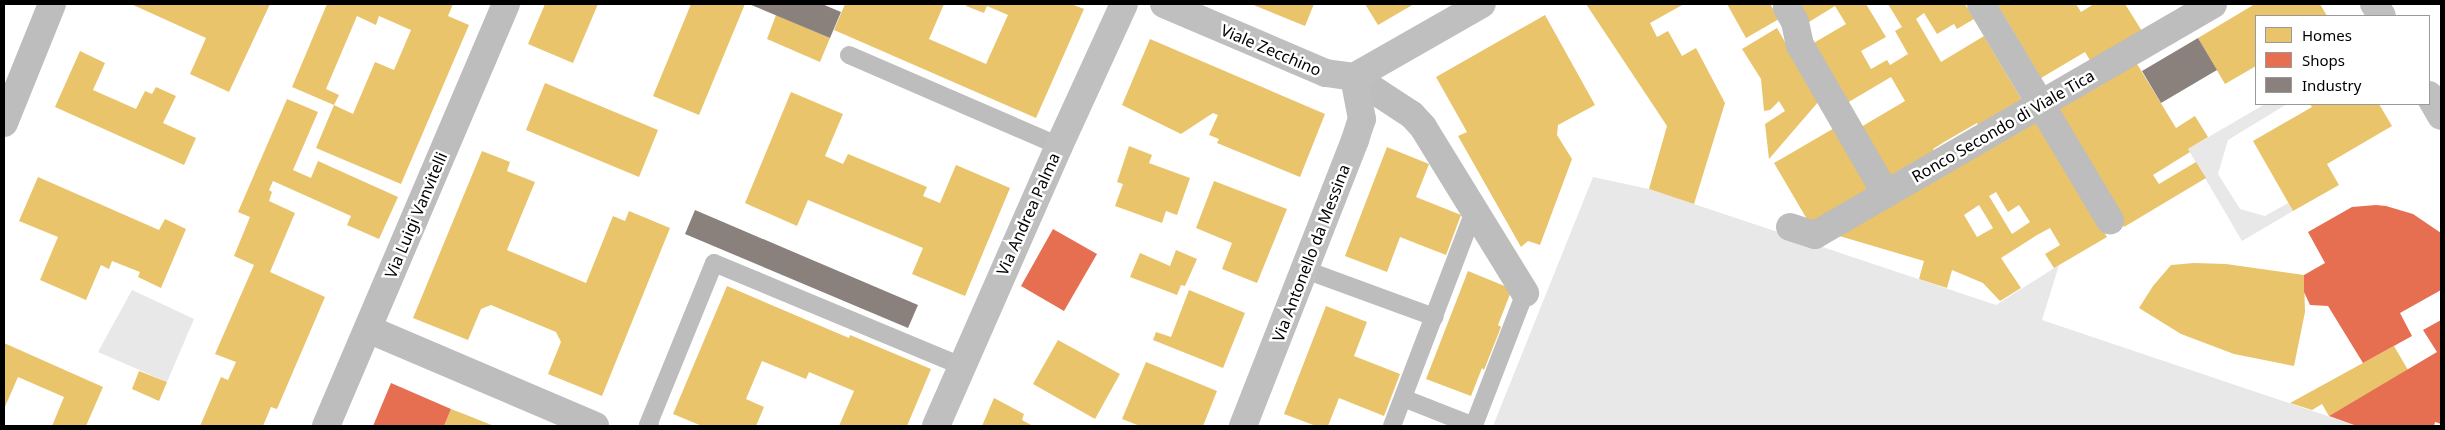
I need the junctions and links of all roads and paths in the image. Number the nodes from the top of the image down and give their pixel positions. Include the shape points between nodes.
1 (52, 4) edge
2 (506, 4) edge
3 (1124, 4) edge
4 (1164, 4) edge
5 (1482, 4) edge
6 (1981, 4) edge
7 (2213, 4) edge
8 (2374, 4) edge
9 (1787, 8) dead end
10 (2381, 15) edge
11 (849, 55) dead end
12 (1354, 77) junction
13 (2430, 98) edge
14 (2041, 104) junction
15 (2441, 116) edge
16 (4, 123) edge
17 (1059, 146) junction
18 (1886, 194) junction
19 (1474, 211) junction
20 (2110, 220) dead end
21 (1790, 228) dead end
22 (1303, 269) junction
23 (1525, 293) joint
24 (1434, 317) junction
25 (368, 329) junction
26 (961, 366) junction
27 (1403, 398) junction
28 (326, 426) edge
29 (595, 426) edge
30 (650, 426) edge
31 (936, 426) edge
32 (1243, 426) edge
33 (1392, 426) edge
34 (1474, 426) edge

1 - 16 street
2 - 25 street, Via Luigi Vanvitelli
3 - 17 street, Via Andrea Palma
4 - 12 street, Viale Zecchino via 1326,73
5 - 12 street
6 - 14 street
7 - 14 street, Ronco Secondo di Viale Tica
8 - 10 street
9 - 18 street via 1796,22 1800,45
11 - 17 lane
12 - 19 street via 1412,115 1423,127
12 - 22 street, Via Antonello da Messina via 1362,119
13 - 15 street
14 - 18 street, Ronco Secondo di Viale Tica
14 - 20 street
17 - 26 street, Via Andrea Palma
18 - 21 street, Ronco Secondo di Viale Tica via 1815,235
19 - 23 street
19 - 24 lane
22 - 24 lane
22 - 32 street, Via Antonello da Messina
23 - 34 lane
24 - 27 lane
25 - 28 street, Via Luigi Vanvitelli
25 - 29 street
26 - 30 lane via 714,263
26 - 31 street, Via Andrea Palma
27 - 33 lane
27 - 34 lane

